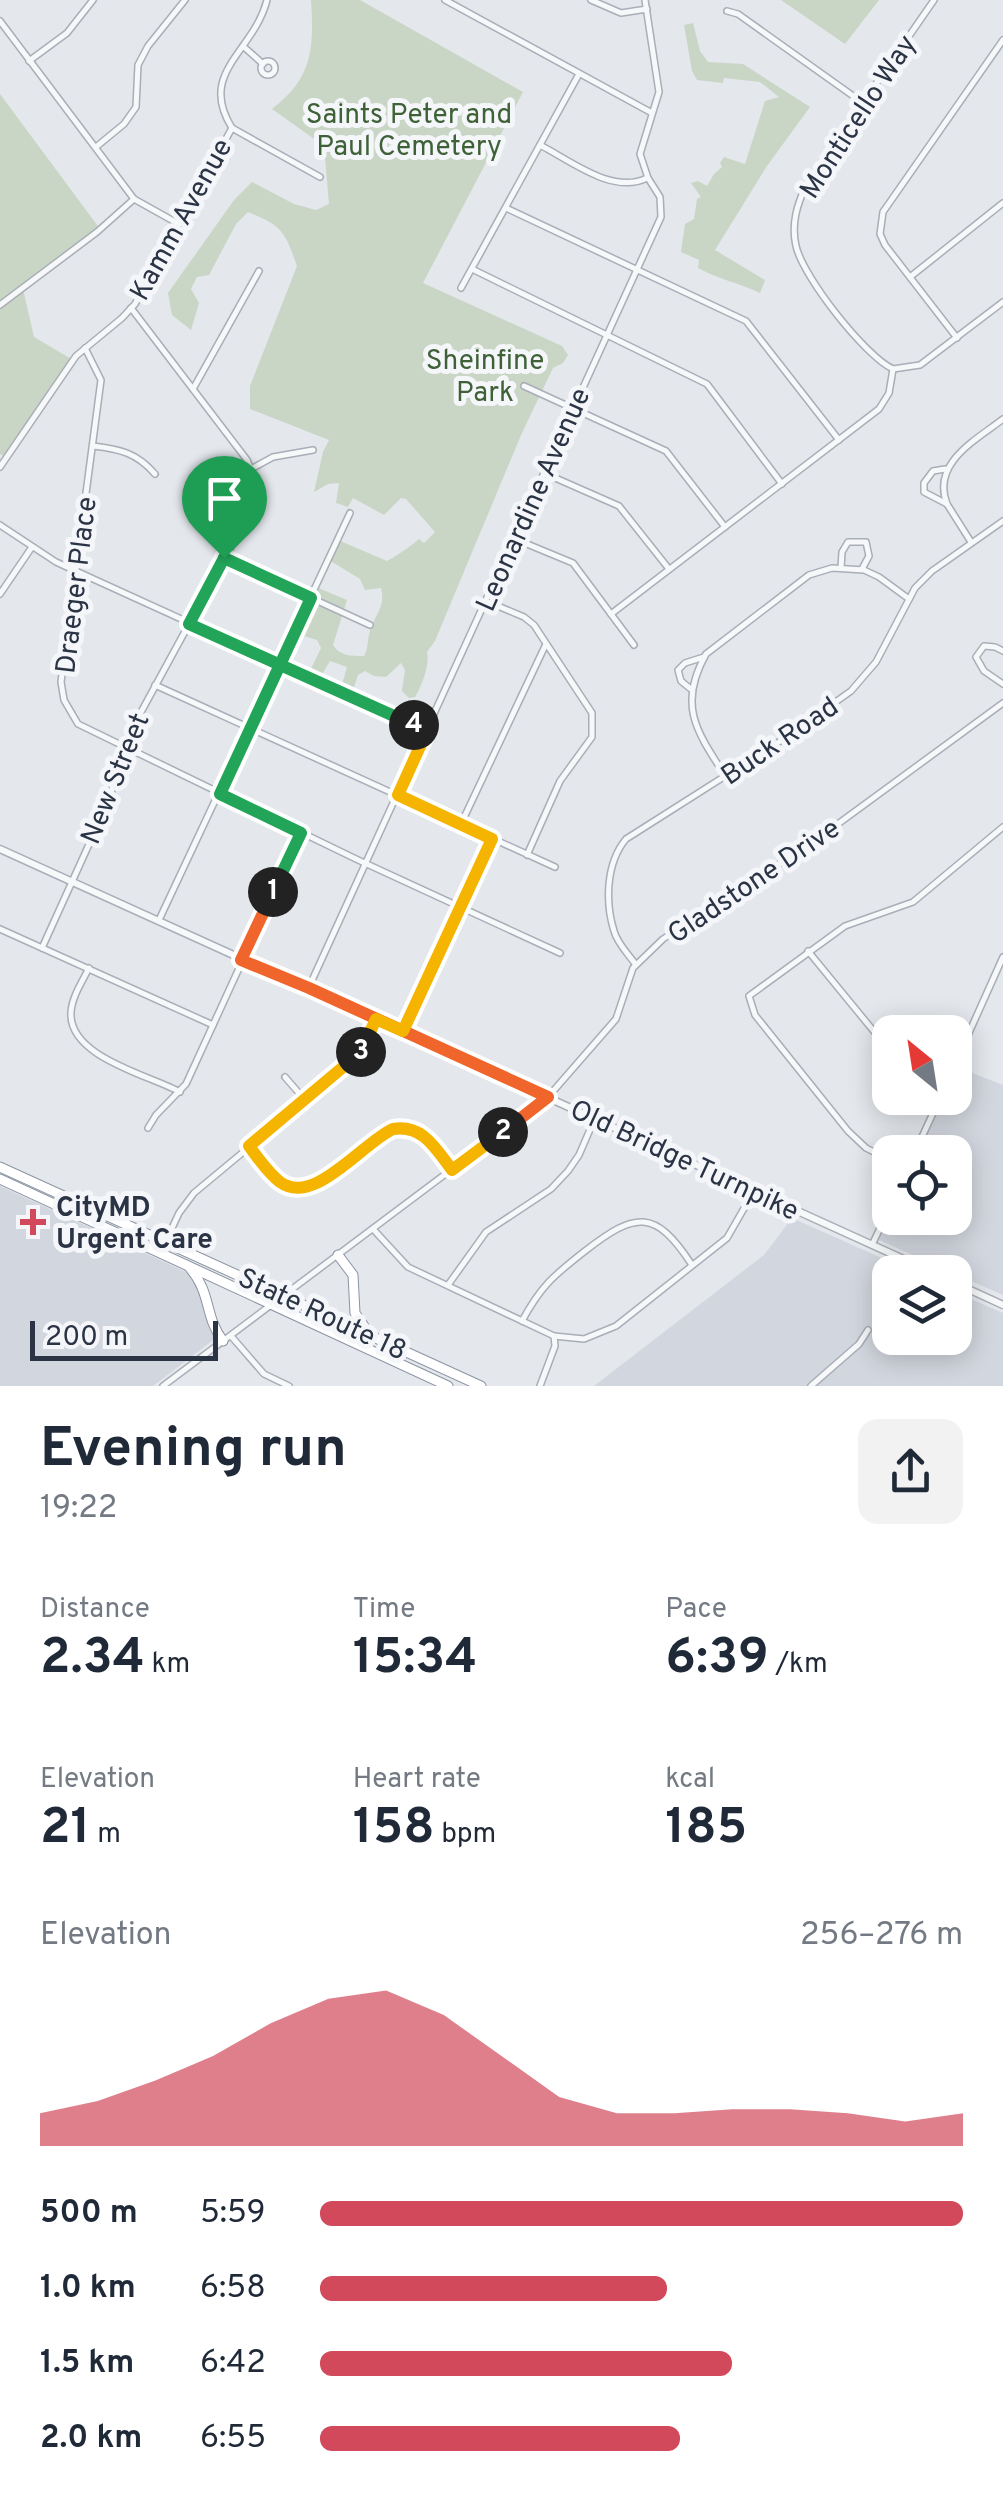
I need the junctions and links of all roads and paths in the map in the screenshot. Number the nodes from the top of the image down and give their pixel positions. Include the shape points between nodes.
1 (93, 0) edge
2 (185, 0) edge
3 (267, 0) edge
4 (445, 0) edge
5 (591, 0) edge
6 (646, 0) edge
7 (934, 0) edge
8 (647, 9) junction
9 (727, 11) dead end
10 (0, 21) edge
11 (1002, 44) edge
12 (244, 46) junction
13 (29, 60) junction
14 (262, 64) dead end
15 (580, 74) junction
16 (864, 103) junction
17 (652, 113) junction
18 (232, 128) junction
19 (540, 145) junction
20 (96, 147) junction
21 (320, 177) dead end
22 (648, 178) junction
23 (134, 199) junction
24 (1003, 203) edge
25 (506, 208) junction
26 (178, 224) junction
27 (472, 268) junction
28 (258, 271) dead end
29 (637, 271) junction
30 (910, 277) junction
31 (462, 288) dead end
32 (1003, 302) edge
33 (0, 305) edge
34 (131, 308) junction
35 (606, 336) junction
36 (957, 338) junction
37 (85, 348) junction
38 (893, 370) junction
39 (524, 386) dead end
40 (193, 389) junction
41 (574, 409) junction
42 (1003, 419) edge
43 (839, 440) junction
44 (93, 446) junction
45 (313, 450) dead end
46 (0, 467) edge
47 (251, 468) junction
48 (948, 468) junction
49 (544, 473) junction
50 (155, 474) dead end
51 (782, 484) junction
52 (946, 504) junction
53 (350, 513) dead end
54 (1003, 520) edge
55 (0, 525) edge
56 (726, 527) junction
57 (514, 538) junction
58 (971, 542) junction
59 (32, 547) junction
60 (224, 558) junction
61 (841, 568) junction
62 (75, 570) junction
63 (669, 570) junction
64 (862, 570) junction
65 (0, 594) edge
66 (311, 598) junction
67 (909, 598) junction
68 (486, 602) junction
69 (611, 614) junction
70 (189, 624) junction
71 (370, 625) dead end
72 (546, 644) junction
73 (634, 645) dead end
74 (1003, 652) edge
75 (704, 657) junction
76 (280, 664) junction
77 (1003, 684) edge
78 (154, 685) junction
79 (692, 690) junction
80 (1003, 703) edge
81 (251, 728) junction
82 (427, 731) junction
83 (122, 747) junction
84 (726, 777) junction
85 (220, 794) junction
86 (398, 795) junction
87 (461, 824) junction
88 (1003, 827) edge
89 (301, 833) junction
90 (492, 839) junction
91 (0, 850) edge
92 (527, 855) junction
93 (366, 864) junction
94 (556, 867) dead end
95 (71, 882) junction
96 (461, 907) junction
97 (158, 923) junction
98 (0, 928) edge
99 (42, 948) junction
100 (808, 951) junction
101 (560, 952) dead end
102 (1003, 957) edge
103 (241, 960) junction
104 (636, 965) junction
105 (88, 968) junction
106 (309, 988) junction
107 (376, 1019) junction
108 (212, 1025) junction
109 (972, 1026) edge
110 (872, 1029) edge
111 (403, 1031) junction
112 (286, 1077) dead end
113 (180, 1092) junction
114 (548, 1097) junction
115 (305, 1100) junction
116 (594, 1118) junction
117 (148, 1128) dead end
118 (249, 1146) junction
119 (872, 1151) edge
120 (0, 1167) edge
121 (452, 1170) junction
122 (0, 1179) edge
123 (754, 1191) junction
124 (373, 1229) junction
125 (877, 1235) edge
126 (166, 1241) junction
127 (872, 1245) junction
128 (338, 1254) junction
129 (894, 1255) edge
130 (188, 1266) junction
131 (692, 1266) junction
132 (447, 1286) junction
133 (972, 1291) edge
134 (284, 1294) junction
135 (272, 1304) junction
136 (1003, 1305) edge
137 (522, 1321) junction
138 (868, 1330) dead end
139 (370, 1334) junction
140 (554, 1336) junction
141 (227, 1338) junction
142 (285, 1385) edge
143 (163, 1386) edge
144 (448, 1386) edge
145 (481, 1386) edge
146 (540, 1386) edge
147 (810, 1386) edge

1 - 13 street via 66,33
2 - 20 street via 138,65 136,107
3 - 12 street, Kamm Avenue
4 - 15 street
5 - 8 street via 620,13
6 - 8 street, Leonardine Avenue
7 - 16 street, Monticello Way
8 - 17 street, Leonardine Avenue via 659,88
9 - 16 street
10 - 13 street
11 - 30 street via 882,212 880,234
12 - 14 street
12 - 18 street, Kamm Avenue via 224,71 219,90
13 - 20 street
15 - 17 street
15 - 19 street
16 - 38 street, Monticello Way via 806,185 794,234 808,276 870,354
17 - 22 street, Leonardine Avenue via 640,154
18 - 21 street
18 - 26 street, Kamm Avenue
19 - 22 street via 609,180 633,184
19 - 25 street
20 - 23 street
22 - 29 street, Leonardine Avenue via 660,198 661,217
23 - 26 street
23 - 33 street
24 - 30 street
25 - 27 street
25 - 29 street
26 - 34 street, Kamm Avenue
27 - 31 street
27 - 35 street
28 - 40 street
29 - 35 street, Leonardine Avenue
29 - 43 street via 746,320
30 - 36 street
32 - 36 street
34 - 37 street, Kamm Avenue
34 - 40 street
35 - 41 street, Leonardine Avenue
35 - 51 street via 707,384
36 - 38 street via 920,365
37 - 44 street, Draeger Place via 101,380
37 - 46 street, Kamm Avenue
38 - 43 street via 884,402
39 - 41 street
40 - 47 street
41 - 49 street, Leonardine Avenue
41 - 56 street via 666,452
42 - 48 street
43 - 51 street
44 - 50 street via 138,456
44 - 62 street, Draeger Place
45 - 47 street
47 - 60 street, New Street via 252,505
48 - 52 street
48 - 52 street via 933,471 924,484 928,496
49 - 57 street, Leonardine Avenue
49 - 63 street via 618,506
51 - 56 street
52 - 58 street
53 - 66 street
54 - 58 street, Buck Road
55 - 59 street
56 - 63 street
57 - 68 street, Leonardine Avenue
57 - 69 street via 574,563
58 - 67 street, Buck Road
59 - 62 street
59 - 65 street
60 - 66 street
60 - 70 street, New Street
61 - 64 street
61 - 64 street via 848,542 860,540 869,556
61 - 75 street via 809,575
62 - 70 street
62 - 83 street, Draeger Place via 62,664 64,700 84,729
63 - 69 street
64 - 67 street
66 - 71 street
66 - 76 street
67 - 84 street, Buck Road via 876,662 850,692
68 - 72 street via 524,618
68 - 82 street, Leonardine Avenue
69 - 73 street
70 - 76 street
70 - 78 street, New Street
72 - 87 street
72 - 92 street via 594,724
74 - 77 street via 984,646 976,656
75 - 79 street
75 - 79 street via 678,670
76 - 81 street
76 - 82 street
78 - 81 street
78 - 83 street, New Street
79 - 84 street via 696,731
80 - 104 street, Gladstone Drive via 816,840 688,920
81 - 85 street
81 - 86 street
82 - 86 street, Leonardine Avenue
83 - 85 street, Draeger Place
83 - 95 street, New Street via 110,798
84 - 104 street, Buck Road via 636,830 618,848 609,880 614,935
85 - 89 street, Draeger Place
85 - 97 street
86 - 87 street
86 - 93 street, Leonardine Avenue
87 - 90 street
88 - 100 street via 913,902 845,926
89 - 93 street, Draeger Place
89 - 103 street
90 - 92 street
90 - 96 street
91 - 95 street, Old Bridge Turnpike
92 - 94 street
93 - 96 street, Draeger Place
93 - 106 street, Leonardine Avenue
95 - 97 street, Old Bridge Turnpike
95 - 99 street, New Street
96 - 101 street, Draeger Place
96 - 111 street
97 - 103 street, Old Bridge Turnpike
98 - 99 street
99 - 105 street
100 - 110 street
100 - 119 street via 758,986 750,1006 848,1131
102 - 109 street
103 - 106 street, Old Bridge Turnpike
103 - 108 street
104 - 114 street, Gladstone Drive via 616,1019
105 - 108 street
105 - 113 street via 72,1005 81,1041
106 - 107 street, Old Bridge Turnpike
107 - 111 street, Old Bridge Turnpike
107 - 115 street via 363,1050
108 - 113 street
111 - 114 street, Old Bridge Turnpike
112 - 115 street
113 - 117 street
114 - 116 street, Old Bridge Turnpike
114 - 121 street, Gladstone Drive
115 - 118 street
116 - 123 street, Old Bridge Turnpike
116 - 132 street via 568,1171 486,1232
118 - 121 street via 280,1182 295,1188 315,1185 400,1128 426,1137
118 - 126 street via 194,1193
120 - 126 highway, State Route 18
121 - 124 street, Gladstone Drive
122 - 130 highway, State Route 18
123 - 127 street, Old Bridge Turnpike
123 - 131 street via 727,1238
124 - 128 street, Gladstone Drive
124 - 132 street via 408,1267
125 - 127 street
126 - 134 highway, State Route 18
127 - 129 street, Old Bridge Turnpike
128 - 134 street, Gladstone Drive
128 - 139 highway via 353,1274 354,1313
130 - 135 highway, State Route 18
130 - 141 highway via 204,1284 210,1319
131 - 137 street via 657,1226 622,1224 545,1282
131 - 140 street via 605,1333 577,1340
132 - 137 street
133 - 136 street
134 - 135 street, Gladstone Drive
134 - 139 highway, State Route 18
135 - 141 street, Gladstone Drive
135 - 144 highway, State Route 18
137 - 140 street
138 - 147 street
139 - 145 highway, State Route 18
140 - 146 street
141 - 142 street
141 - 143 street, Gladstone Drive

